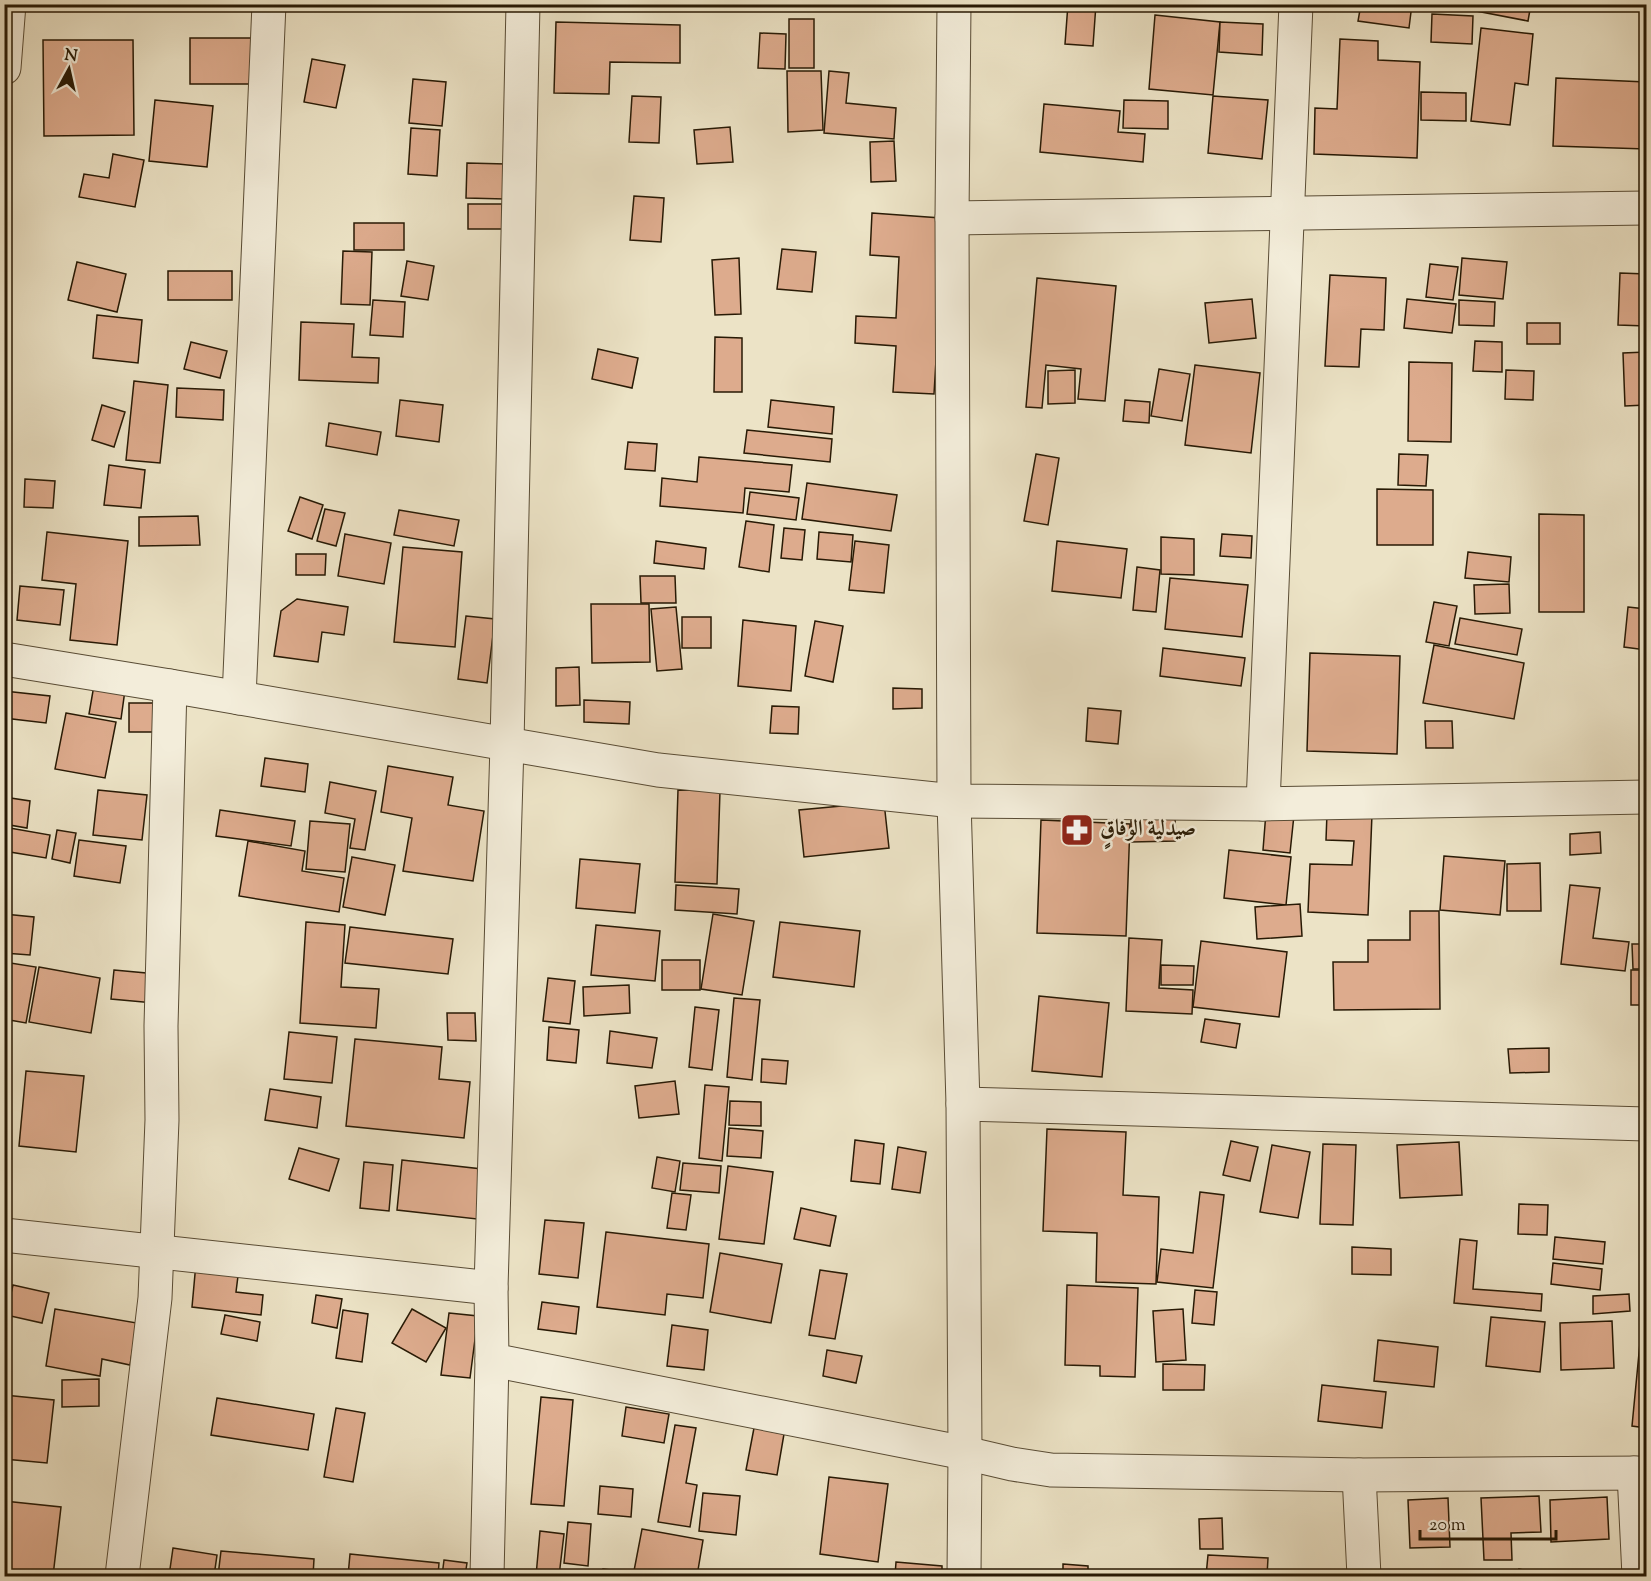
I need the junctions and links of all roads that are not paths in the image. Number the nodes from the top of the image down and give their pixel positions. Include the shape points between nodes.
1 (9, 4) edge
2 (268, 4) edge
3 (523, 4) edge
4 (954, 4) edge
5 (1296, 4) edge
6 (4, 68) edge
7 (1647, 208) edge
8 (1287, 214) junction
9 (952, 218) junction
10 (4, 659) edge
11 (170, 686) junction
12 (239, 698) junction
13 (507, 744) junction
14 (1647, 797) edge
15 (954, 801) junction
16 (1263, 804) junction
17 (963, 1104) junction
18 (1647, 1124) edge
19 (4, 1234) edge
20 (157, 1250) junction
21 (490, 1288) junction
22 (492, 1360) junction
23 (965, 1453) junction
24 (1640, 1473) edge
25 (1359, 1475) junction
26 (122, 1576) edge
27 (487, 1576) edge
28 (964, 1576) edge
29 (1364, 1576) edge
30 (1639, 1576) edge

1 - 6 street
2 - 12 street
3 - 13 street
4 - 9 street
5 - 8 street
7 - 8 street
8 - 9 street
8 - 16 street
9 - 15 street
10 - 11 street
11 - 12 street
11 - 20 street
12 - 13 street
13 - 15 street via 658,770
13 - 21 street
14 - 16 street
15 - 16 street
15 - 17 street
17 - 18 street
17 - 23 street
19 - 20 street
20 - 21 street
20 - 26 street via 155,1298
21 - 22 street
22 - 23 street
22 - 27 street
23 - 25 street via 1051,1470
23 - 28 street
24 - 25 street
24 - 30 street
25 - 29 street

